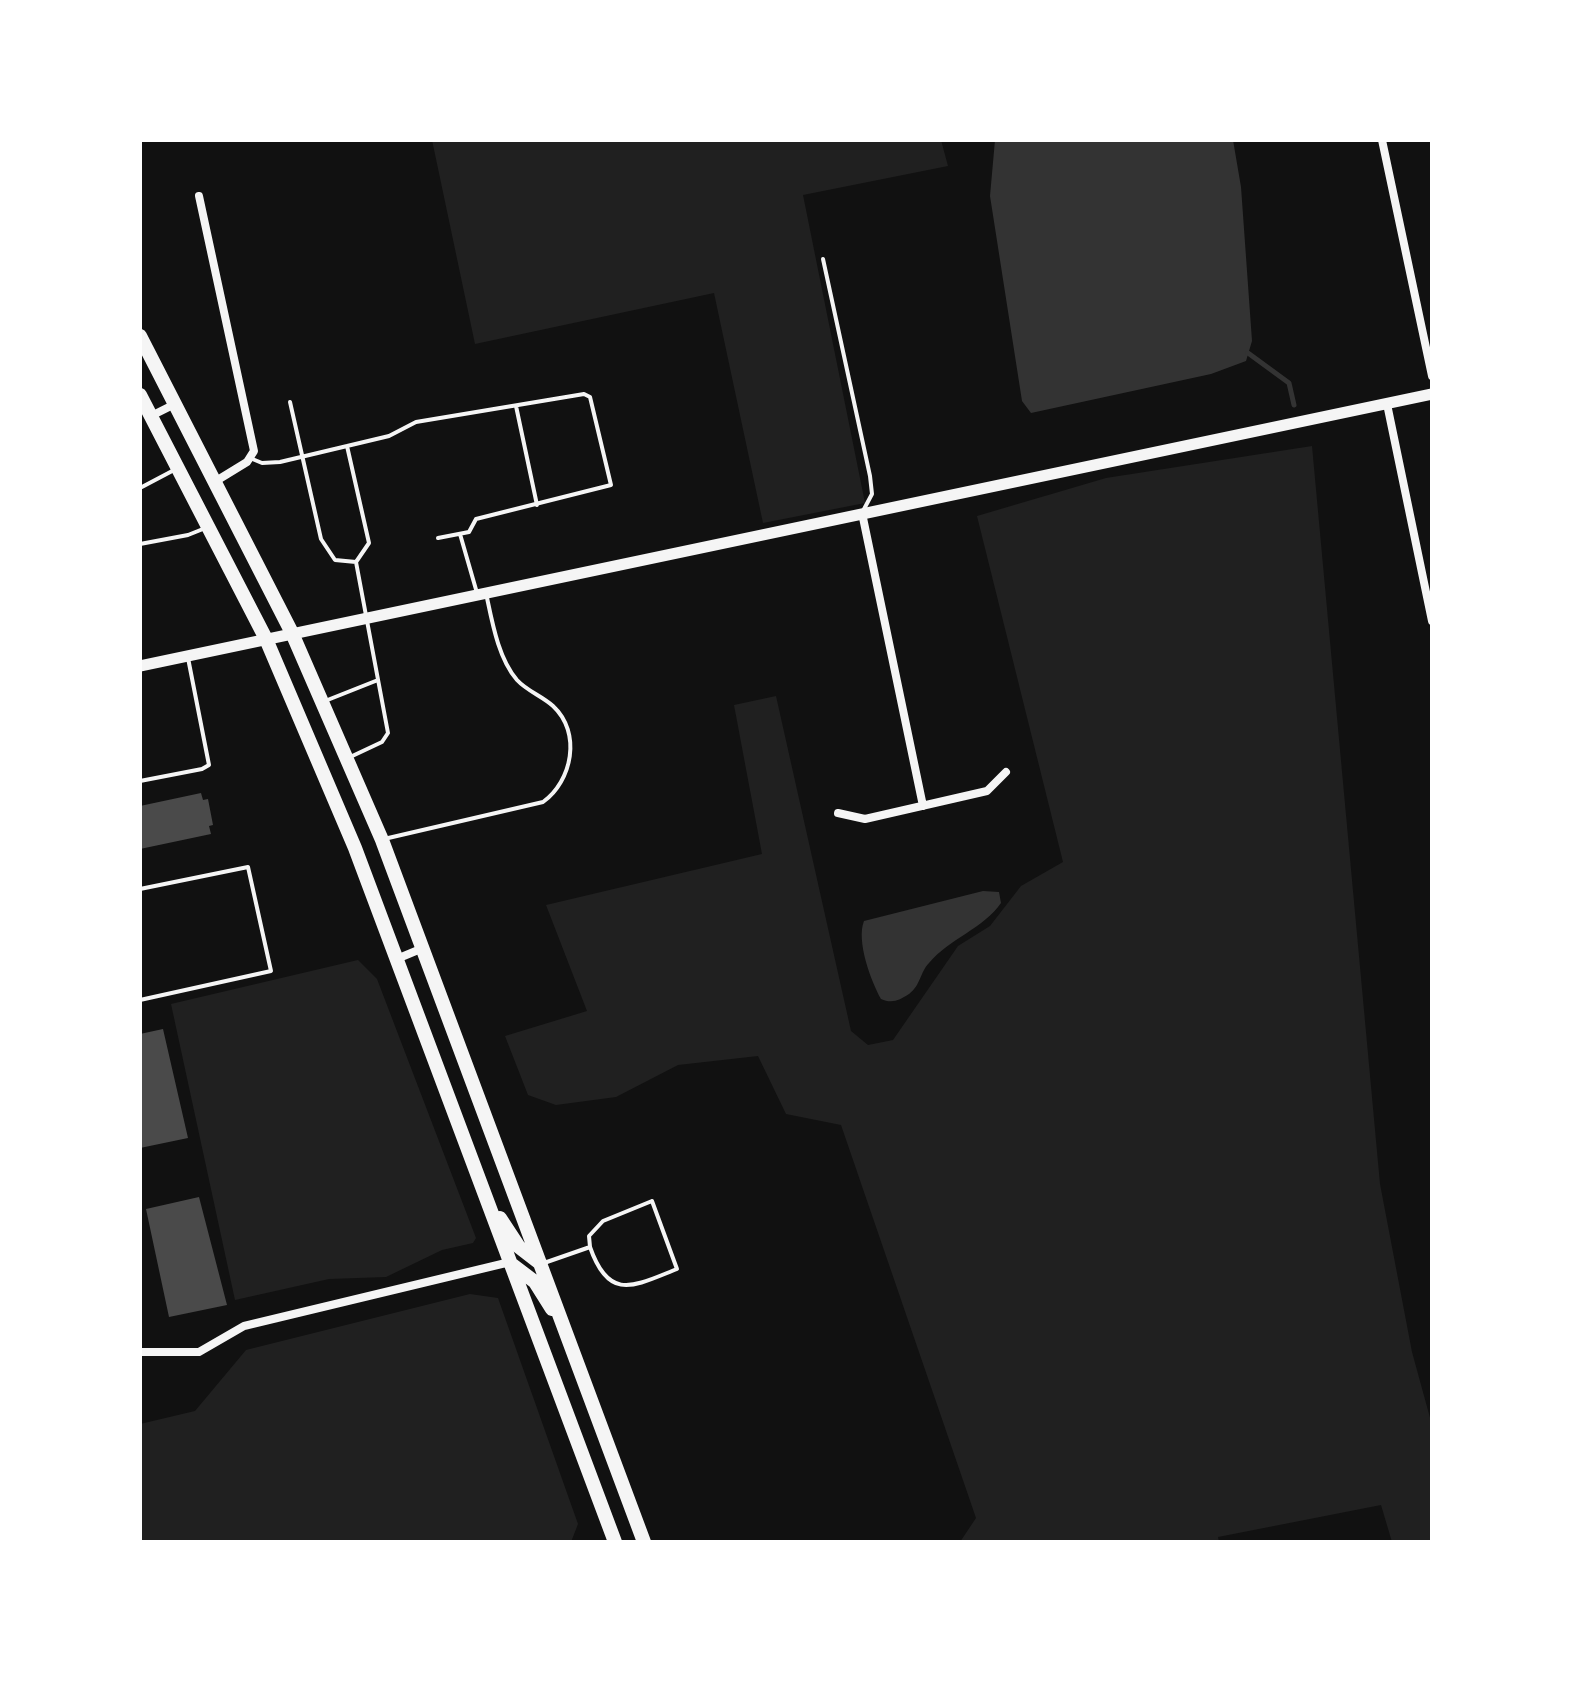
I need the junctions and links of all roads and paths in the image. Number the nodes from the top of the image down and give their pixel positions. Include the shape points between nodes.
1 (1382, 140) edge
2 (199, 196) dead end
3 (823, 259) dead end
4 (140, 336) edge
5 (1432, 376) edge
6 (1432, 394) edge
7 (140, 395) edge
8 (290, 402) dead end
9 (176, 403) junction
10 (515, 404) junction
11 (1387, 404) junction
12 (146, 418) edge
13 (347, 446) junction
14 (303, 457) junction
15 (250, 458) junction
16 (179, 468) junction
17 (216, 481) junction
18 (140, 488) edge
19 (537, 505) junction
20 (862, 513) junction
21 (209, 526) junction
22 (460, 534) junction
23 (140, 536) edge
24 (438, 538) dead end
25 (141, 544) edge
26 (356, 562) junction
27 (482, 593) junction
28 (367, 617) junction
29 (1432, 621) edge
30 (292, 633) junction
31 (266, 639) junction
32 (188, 656) junction
33 (140, 666) edge
34 (378, 680) junction
35 (323, 701) junction
36 (347, 758) junction
37 (1006, 772) dead end
38 (140, 781) edge
39 (923, 806) junction
40 (838, 813) dead end
41 (382, 840) junction
42 (140, 889) edge
43 (423, 948) junction
44 (399, 958) junction
45 (140, 1000) edge
46 (487, 1199) junction
47 (590, 1247) junction
48 (510, 1262) junction
49 (542, 1264) junction
50 (566, 1329) junction
51 (140, 1352) edge
52 (615, 1542) edge
53 (644, 1542) edge

1 - 5 street
2 - 15 street via 254,451
3 - 20 lane via 870,476 872,494
4 - 9 main road
6 - 11 street
7 - 12 main road
8 - 14 lane
9 - 12 street
9 - 17 main road
10 - 13 lane via 416,422 389,436
10 - 19 lane
10 - 19 lane via 590,397 611,476 611,485 604,490
11 - 20 street
11 - 29 street
12 - 16 main road
13 - 14 lane
13 - 26 lane via 369,543
14 - 15 lane via 262,463
14 - 26 lane via 327,552 335,560
15 - 17 street
16 - 18 lane
16 - 21 main road
17 - 30 main road
19 - 22 lane via 476,519 469,532
20 - 27 street
20 - 39 street
21 - 25 lane
21 - 31 main road
22 - 24 lane
22 - 27 lane
23 - 25 lane
26 - 28 lane
27 - 28 street
27 - 41 lane via 505,661 518,681 554,707 567,726 568,774 543,802
28 - 30 street
28 - 34 lane
30 - 31 street
30 - 35 main road
31 - 32 street
31 - 44 main road
32 - 33 street
32 - 38 lane via 209,765
34 - 35 lane
34 - 36 lane via 386,739
35 - 36 main road
36 - 41 main road
37 - 39 street via 987,791
39 - 40 street via 865,819
41 - 43 main road
42 - 45 lane via 248,867 271,971
43 - 44 street
43 - 49 main road
44 - 46 main road
46 - 48 main road
46 - 49 main road via 519,1247
47 - 47 lane via 597,1267 616,1284 636,1286 677,1269 652,1201 603,1221 589,1236
47 - 49 lane
48 - 50 main road via 535,1282
48 - 51 street via 244,1326 199,1352
48 - 52 main road
49 - 50 main road
50 - 53 main road

